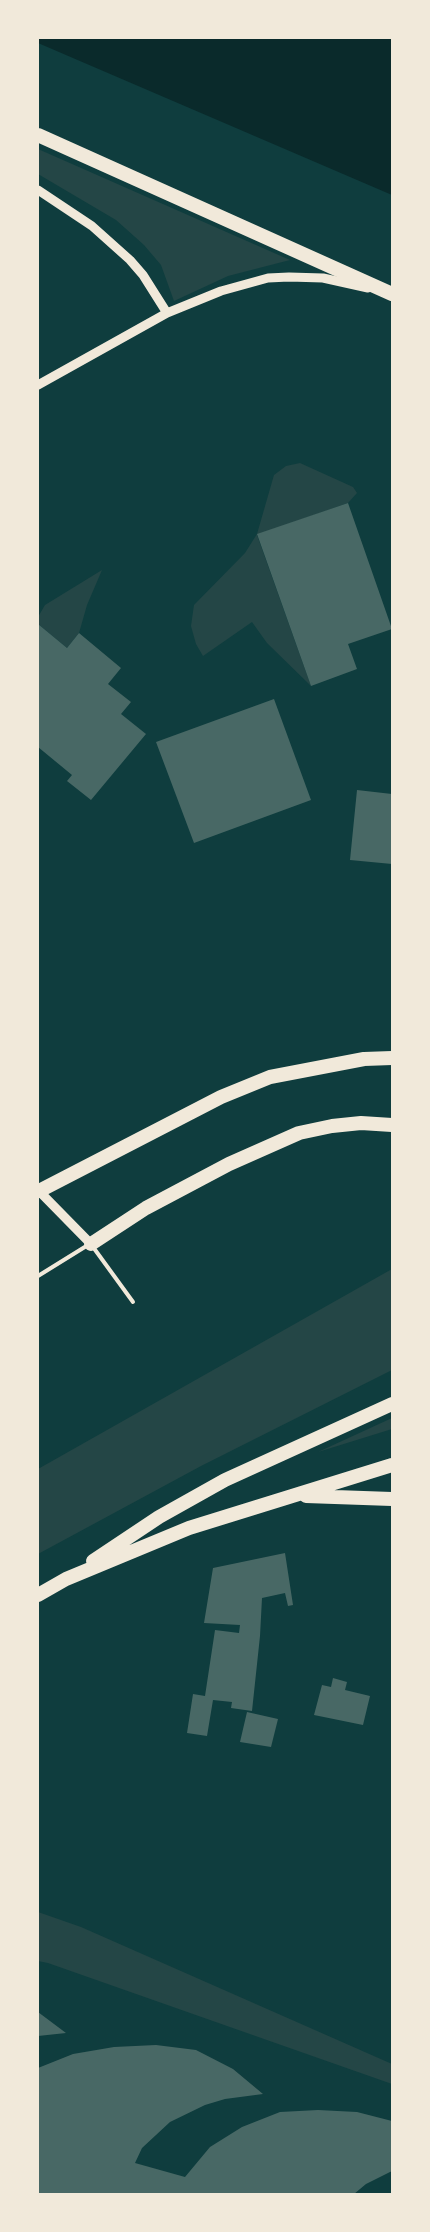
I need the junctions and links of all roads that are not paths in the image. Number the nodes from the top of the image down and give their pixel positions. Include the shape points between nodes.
1 (38, 135) edge
2 (38, 190) edge
3 (392, 294) edge
4 (167, 313) junction
5 (38, 385) edge
6 (392, 1058) edge
7 (392, 1125) edge
8 (38, 1191) edge
9 (91, 1244) junction
10 (38, 1276) edge
11 (133, 1302) dead end
12 (392, 1404) edge
13 (392, 1465) edge
14 (292, 1496) junction
15 (392, 1499) edge
16 (66, 1579) junction
17 (38, 1595) edge

1 - 3 highway
2 - 4 street via 92,226 130,260
3 - 4 street via 323,278 268,278 221,291
4 - 5 street
6 - 8 highway via 364,1059 270,1077 221,1097
7 - 9 highway via 361,1123 299,1134 229,1164 146,1208
8 - 9 street
9 - 10 lane
9 - 11 lane
12 - 16 highway via 225,1480 159,1517
13 - 14 highway
14 - 15 highway
14 - 16 highway via 189,1528
16 - 17 highway

